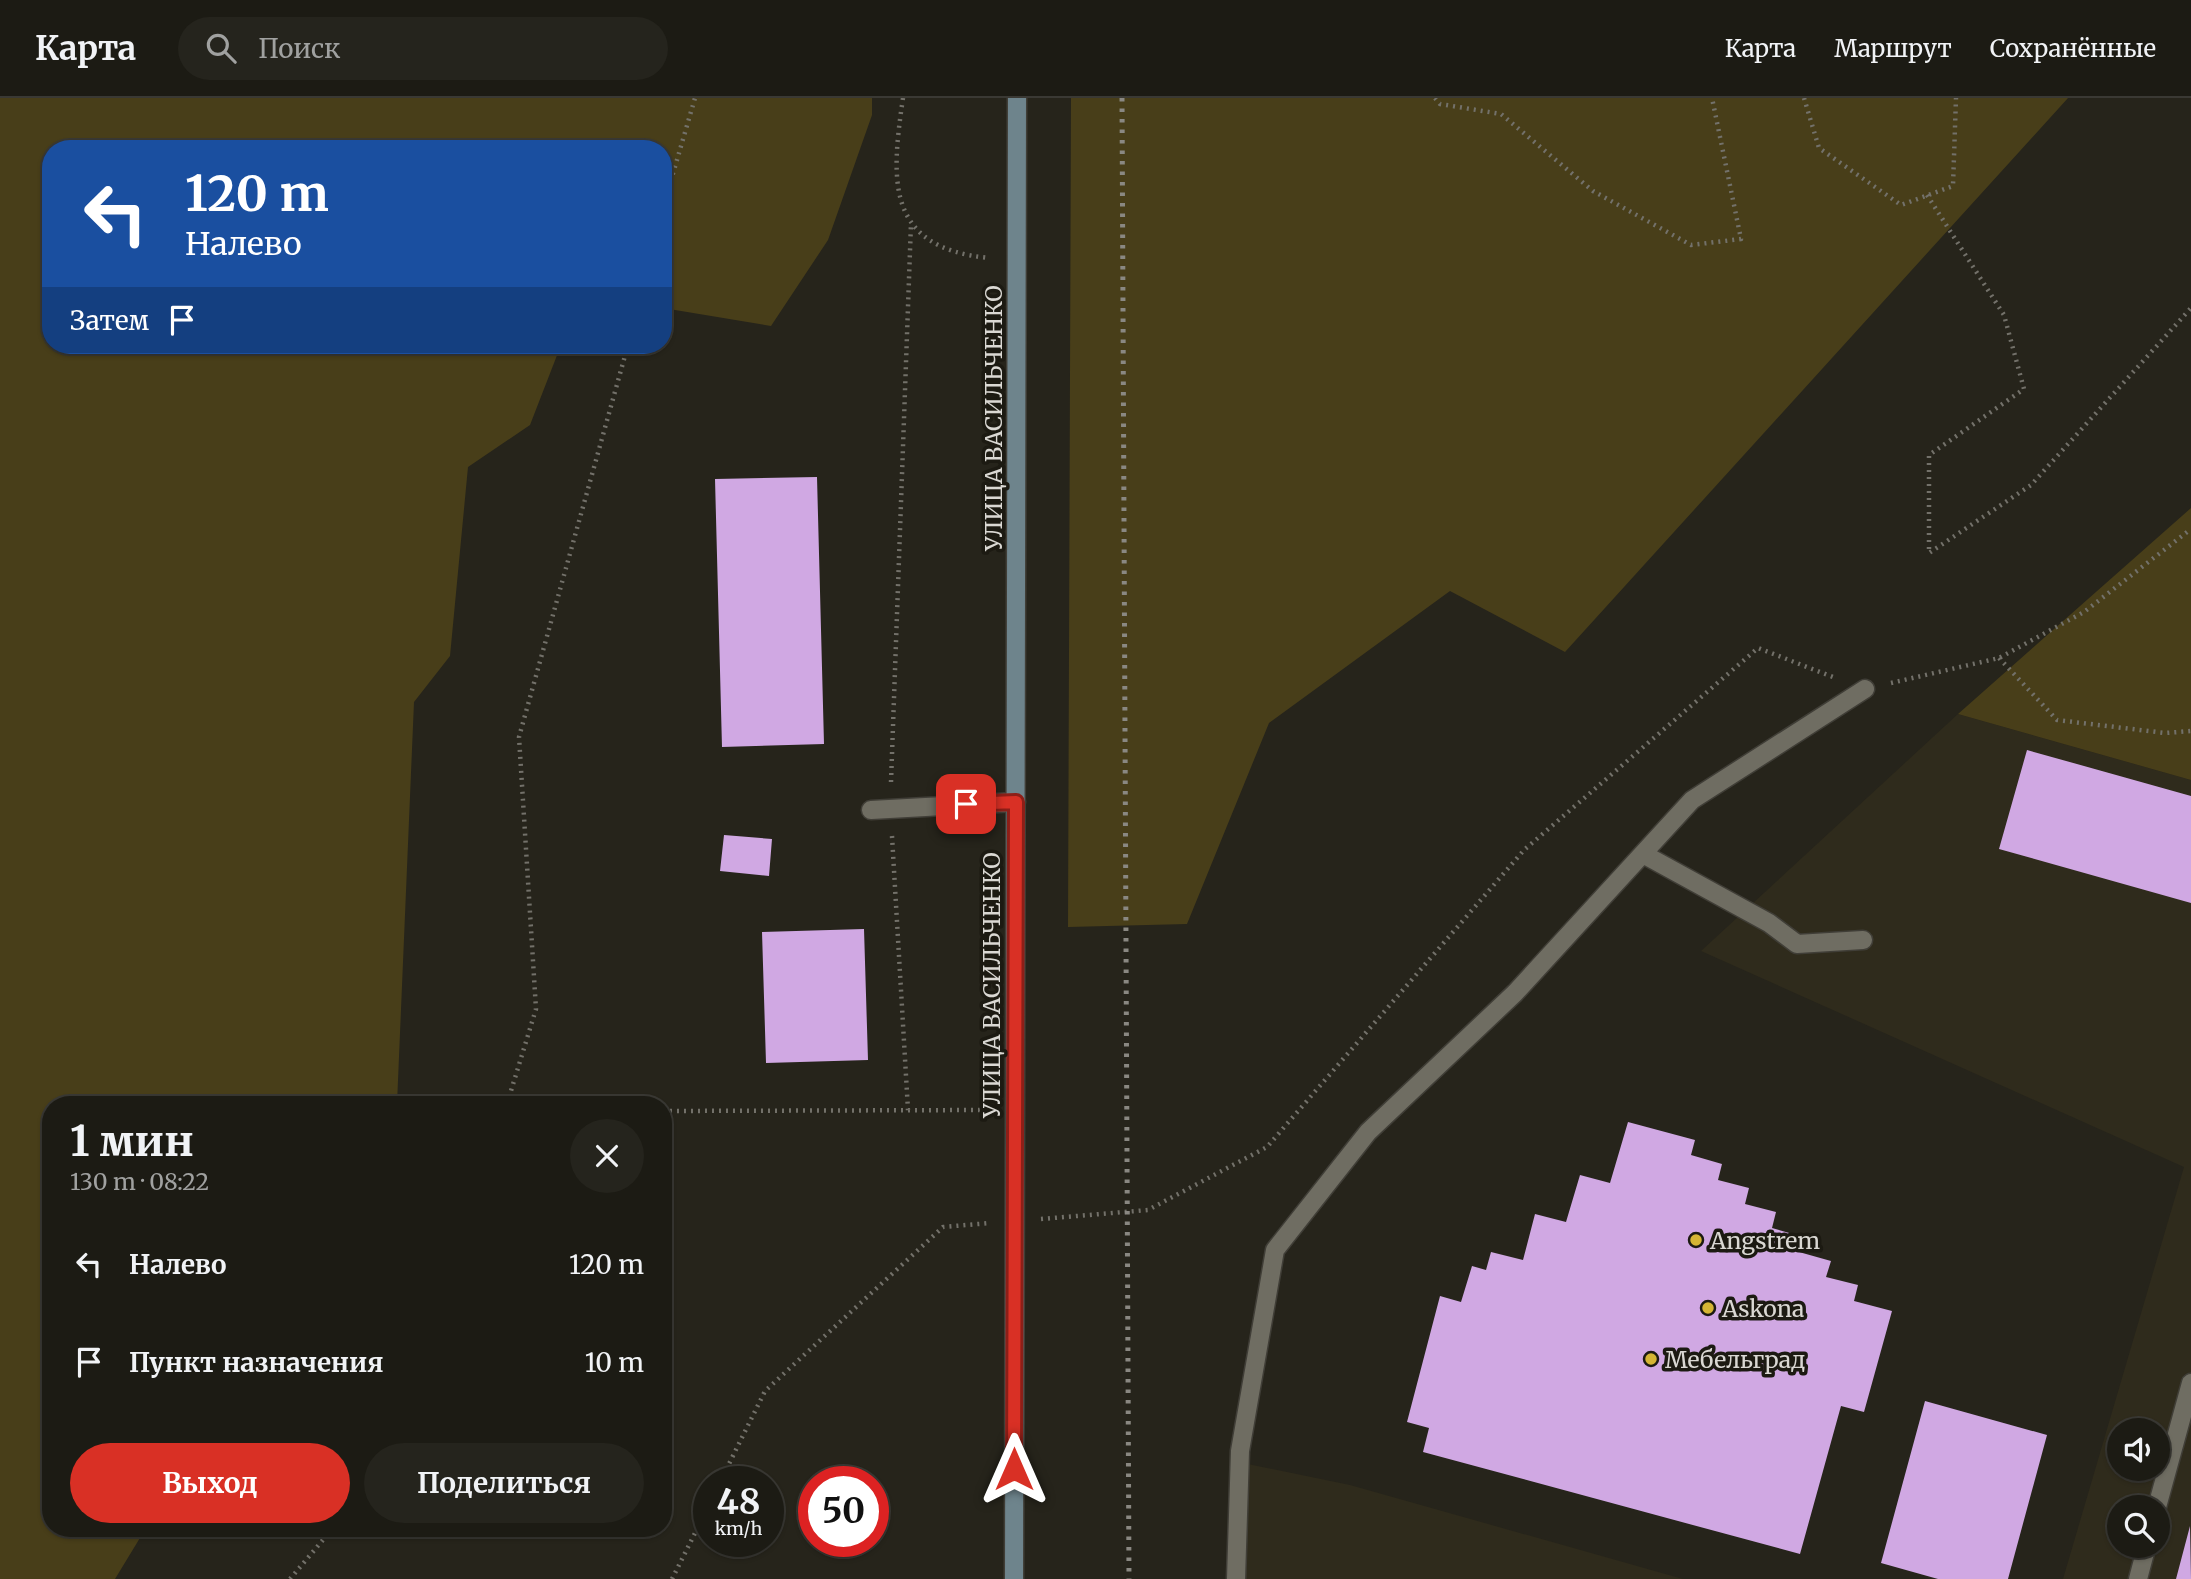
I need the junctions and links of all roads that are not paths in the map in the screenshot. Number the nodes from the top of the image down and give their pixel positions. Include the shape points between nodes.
1 (1017, 98) edge
2 (1865, 689) road end
3 (1016, 802) junction
4 (871, 810) dead end
5 (1643, 854) junction
6 (1863, 940) dead end
7 (2191, 1383) edge
8 (2160, 1495) edge
9 (2144, 1558) edge
10 (1014, 1579) edge
11 (1236, 1579) edge
12 (2138, 1579) edge

1 - 3 main road, УЛИЦА ВАСИЛЬЧЕНКО
2 - 5 lane via 1692,800
3 - 4 lane
3 - 10 main road, УЛИЦА ВАСИЛЬЧЕНКО
5 - 6 lane via 1769,923 1797,944
5 - 11 lane via 1515,993 1368,1132 1275,1250 1240,1451
7 - 8 lane
9 - 12 lane

